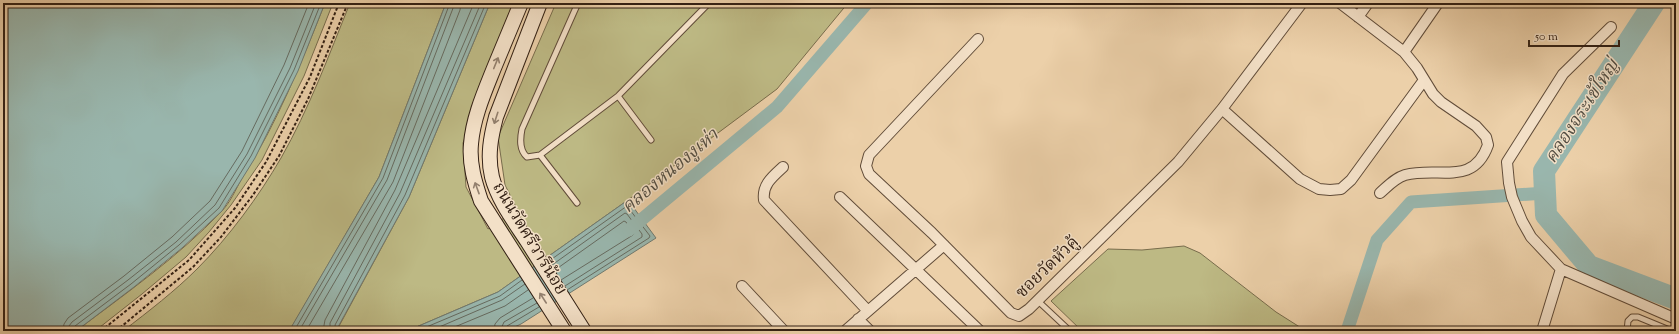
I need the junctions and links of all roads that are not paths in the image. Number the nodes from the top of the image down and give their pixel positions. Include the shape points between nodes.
1 (521, 3) edge
2 (540, 3) edge
3 (578, 3) edge
4 (709, 3) edge
5 (1302, 3) edge
6 (1340, 3) edge
7 (1368, 3) edge
8 (1438, 3) edge
9 (1358, 17) junction
10 (1611, 27) dead end
11 (978, 39) dead end
12 (1404, 52) junction
13 (1424, 80) junction
14 (618, 96) junction
15 (1222, 109) junction
16 (651, 140) dead end
17 (540, 155) junction
18 (783, 167) dead end
19 (1380, 192) dead end
20 (840, 197) dead end
21 (577, 202) dead end
22 (944, 245) junction
23 (916, 269) junction
24 (1561, 269) junction
25 (742, 286) dead end
26 (1038, 301) junction
27 (868, 311) junction
28 (858, 319) junction
29 (1676, 319) edge
30 (564, 331) edge
31 (584, 331) edge
32 (784, 331) edge
33 (845, 331) edge
34 (870, 331) edge
35 (980, 331) edge
36 (1070, 331) edge
37 (1542, 331) edge
38 (1627, 331) edge
39 (1672, 331) edge

30 -> 1 main road, ถนนวัดศรีวารีน้อย via 481,201 474,182 471,145 473,127
2 -> 31 main road, ถนนวัดศรีวารีน้อย via 496,117 489,154 497,192
3 - 17 lane via 522,129 520,137 523,153 527,157
4 - 14 lane
5 - 15 street, ซอยวัดหัวคู้
6 - 9 street
7 - 9 street
8 - 12 street
9 - 12 street
10 - 24 street via 1563,74 1507,162 1512,197 1522,221 1531,237
11 - 22 street, ซอยวัดหัวคู้ via 869,155 866,166 869,174
12 - 13 street
13 - 15 street via 1351,180 1341,188 1330,190 1300,179
13 - 19 street via 1441,102 1476,126 1486,137 1486,152 1471,169 1462,172 1403,175
14 - 16 lane
14 - 17 lane
15 - 26 street, ซอยวัดหัวคู้ via 1178,162
17 - 21 lane
18 - 27 street via 766,185 763,192 764,200
20 - 23 street
22 - 23 street
22 - 26 street, ซอยวัดหัวคู้ via 1011,313 1019,316
23 - 27 street
23 - 35 street
24 - 29 street
24 - 37 street
25 - 32 street
26 - 36 lane
27 - 28 street
28 - 33 street
28 - 34 street
38 - 39 lane via 1628,321 1632,317

